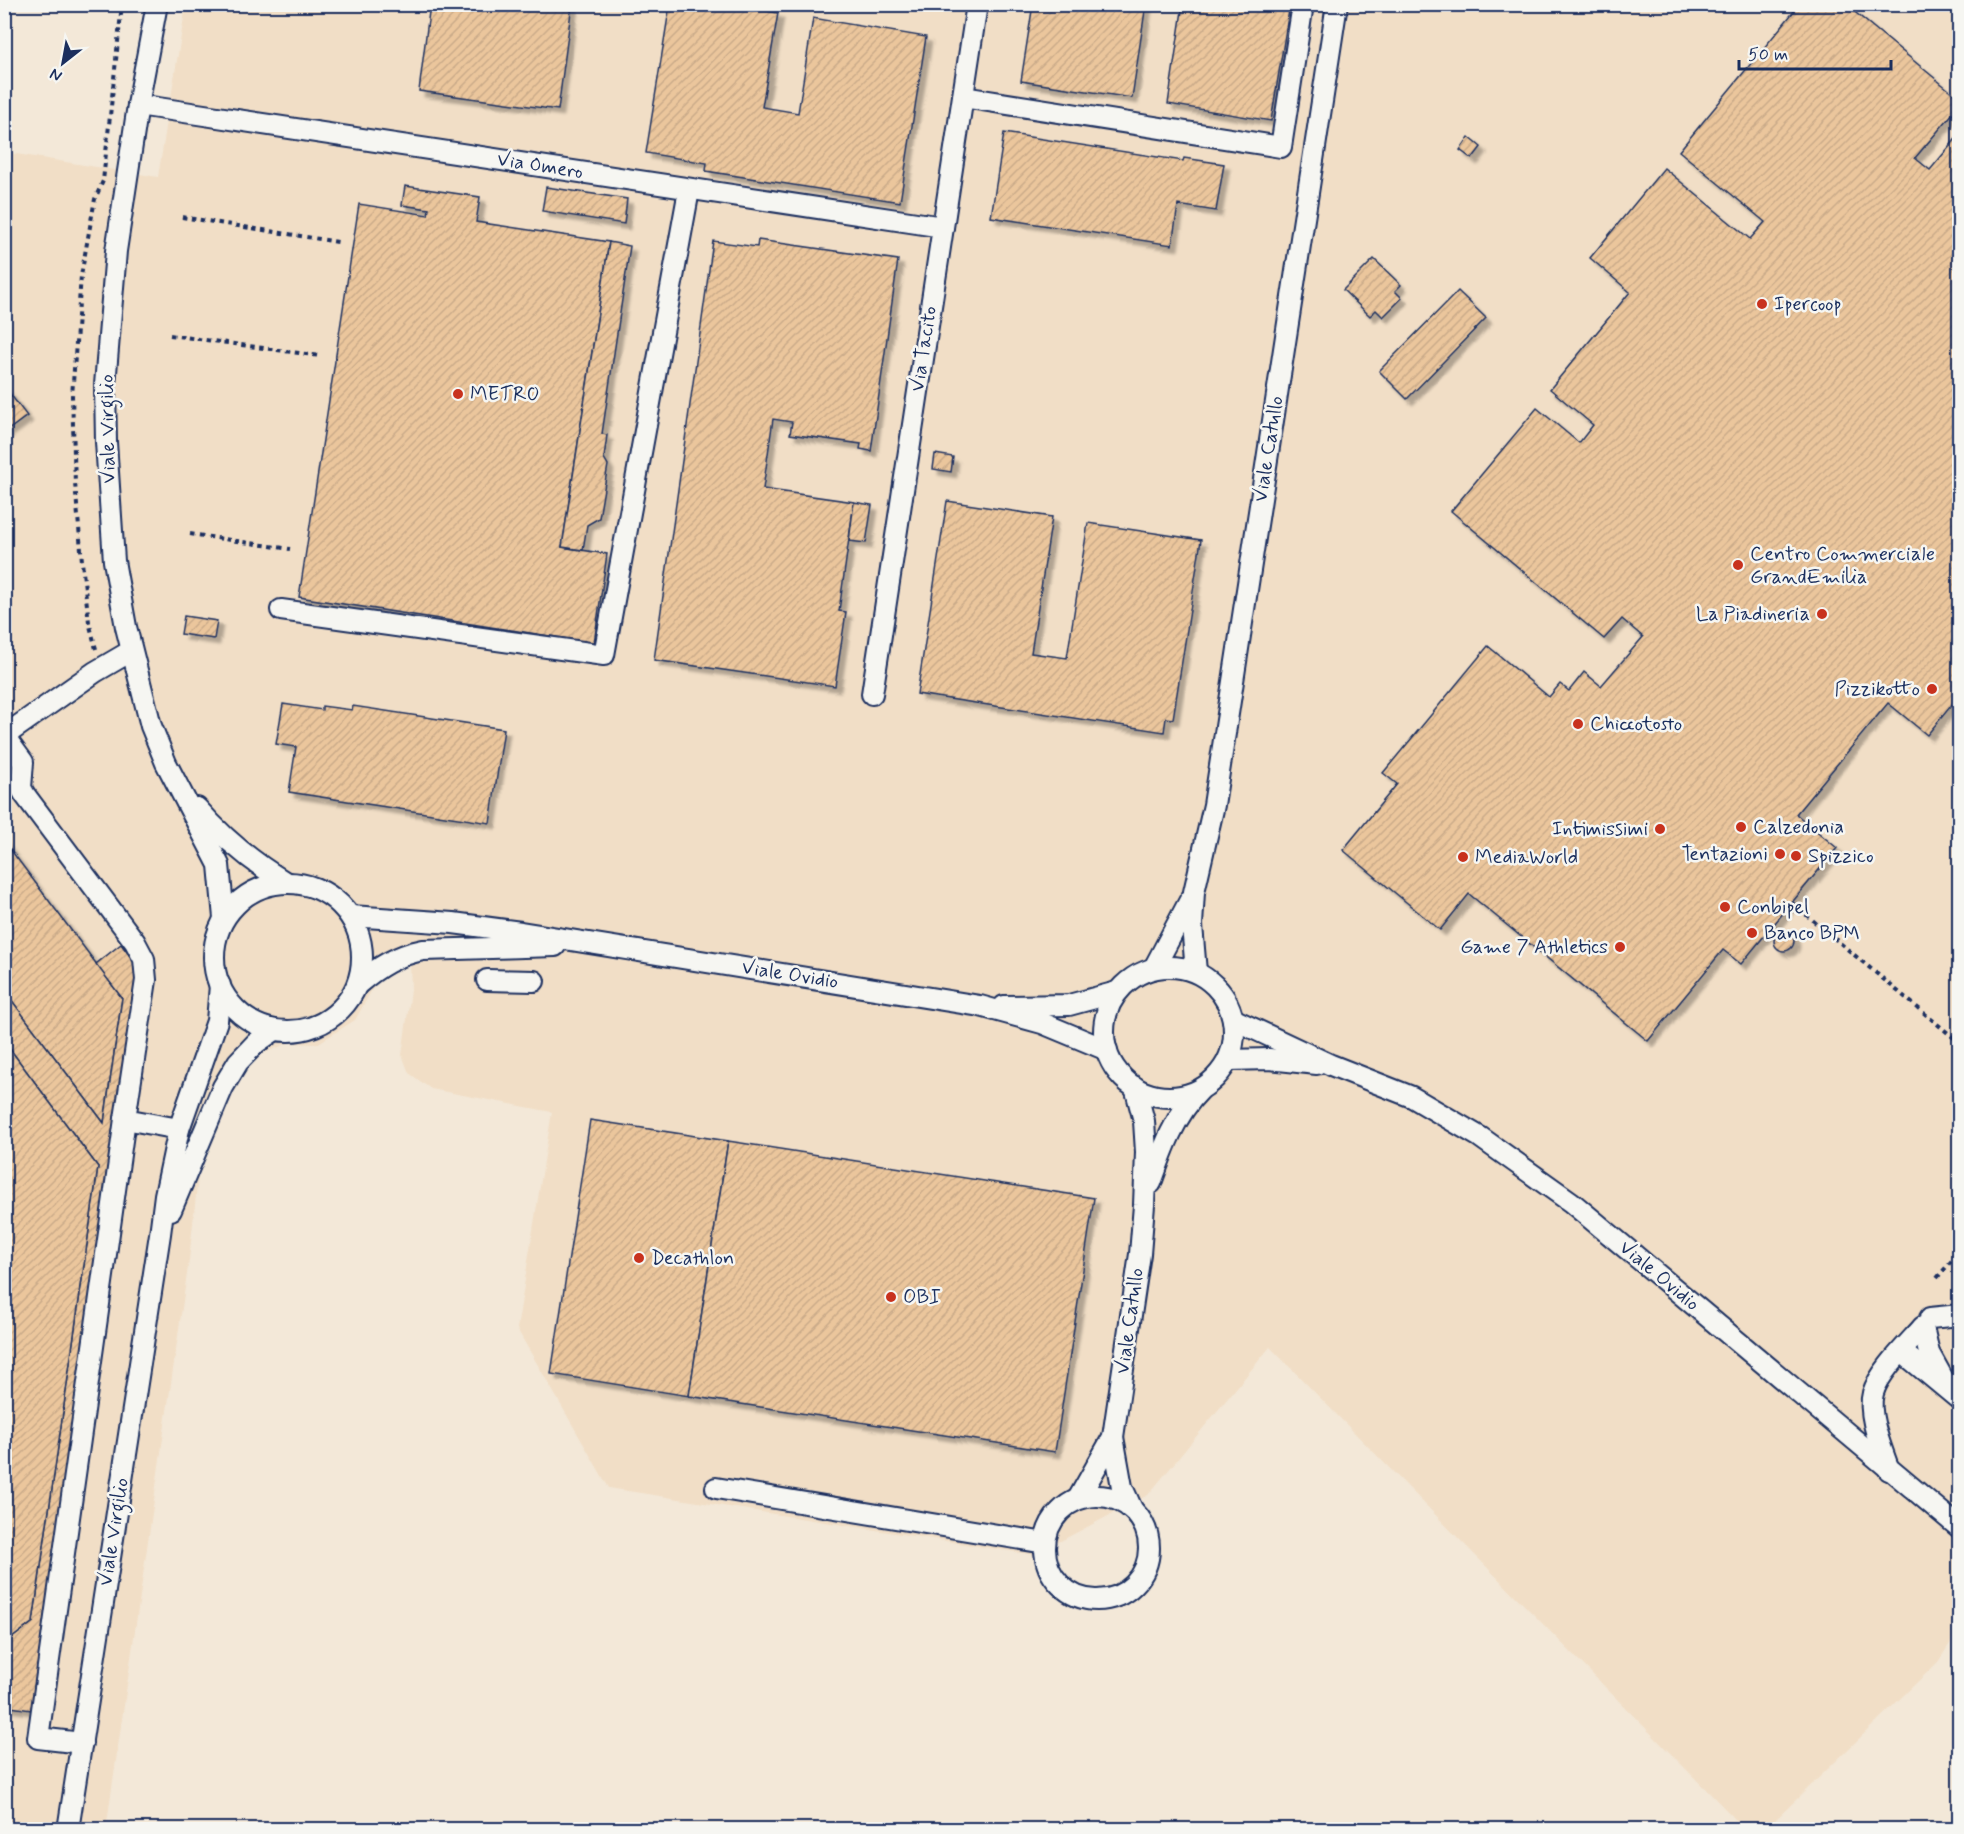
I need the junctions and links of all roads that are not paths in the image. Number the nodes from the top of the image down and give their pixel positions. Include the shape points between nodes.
1 (151, 4) edge
2 (157, 4) edge
3 (977, 4) edge
4 (1303, 4) edge
5 (1337, 4) edge
6 (146, 59) junction
7 (963, 98) junction
8 (138, 105) junction
9 (689, 189) junction
10 (943, 227) junction
11 (281, 610) dead end
12 (131, 651) junction
13 (872, 694) dead end
14 (4, 736) edge
15 (181, 790) junction
16 (285, 882) junction
17 (1194, 892) junction
18 (351, 916) junction
19 (224, 918) junction
20 (600, 945) junction
21 (1154, 968) junction
22 (1196, 972) junction
23 (487, 980) dead end
24 (534, 981) dead end
25 (358, 984) junction
26 (219, 985) junction
27 (1117, 992) junction
28 (980, 1006) junction
29 (1233, 1019) junction
30 (275, 1030) junction
31 (1107, 1050) junction
32 (1229, 1059) junction
33 (1331, 1065) junction
34 (1135, 1087) junction
35 (1200, 1090) junction
36 (125, 1119) junction
37 (179, 1129) junction
38 (1144, 1205) junction
39 (160, 1234) junction
40 (1959, 1315) edge
41 (1930, 1318) dead end
42 (1902, 1352) junction
43 (1955, 1396) edge
44 (1113, 1437) junction
45 (1889, 1470) junction
46 (716, 1488) dead end
47 (1078, 1499) junction
48 (1132, 1509) junction
49 (1959, 1528) edge
50 (1045, 1543) junction
51 (82, 1743) junction
52 (69, 1830) edge

1 - 6 street, Viale Virgilio
2 - 6 street, Viale Virgilio
3 - 7 street, Via Tacito
4 - 7 street via 1281,147
5 - 17 street, Viale Catullo via 1214,805
6 - 8 street, Viale Virgilio
7 - 10 street, Via Tacito
8 - 9 street, Via Omero
8 - 12 street, Viale Virgilio via 116,251 105,385 114,561
9 - 10 street, Via Omero
9 - 11 street via 604,655
10 - 13 street, Via Tacito
12 - 14 street
12 - 15 street, Viale Virgilio via 158,745
14 - 36 street via 23,762 21,788 25,795 144,959 146,980
15 - 16 street, Viale Virgilio via 231,843
15 - 19 street, Viale Virgilio via 219,865
16 - 18 street via 322,890
16 - 19 street via 250,892
17 - 21 street, Viale Catullo
17 - 22 street, Viale Catullo
18 - 20 street, Viale Ovidio via 453,922
18 - 25 street via 363,949
19 - 26 street via 214,951
20 - 25 street, Viale Ovidio via 408,953 379,967
20 - 28 street, Viale Ovidio
21 - 22 street via 1175,966
21 - 27 street via 1133,977
22 - 29 street via 1213,983 1226,999
23 - 24 street
25 - 30 street via 345,1005 326,1021 293,1031
26 - 30 street via 242,1015
26 - 37 street, Viale Virgilio via 213,1035
27 - 28 street, Viale Ovidio via 1069,1005
27 - 31 street via 1107,1010
28 - 31 street, Viale Ovidio via 1042,1023
29 - 32 street
29 - 33 street, Viale Ovidio
30 - 39 street, Viale Virgilio via 256,1042 223,1087
31 - 34 street via 1113,1065
32 - 33 street, Viale Ovidio
32 - 35 street via 1217,1077
33 - 45 street, Viale Ovidio via 1412,1097 1480,1137 1571,1202
34 - 35 street via 1167,1097
34 - 38 street, Viale Catullo via 1144,1121
35 - 38 street, Viale Catullo via 1184,1106 1162,1151
36 - 37 street
36 - 51 street via 38,1738
37 - 39 street, Viale Virgilio
38 - 44 street, Viale Catullo
39 - 51 street, Viale Virgilio
40 - 41 street
42 - 43 street
42 - 43 street via 1923,1327 1929,1353
42 - 45 street via 1873,1394 1873,1414
44 - 47 street, Viale Catullo
44 - 48 street, Viale Catullo via 1122,1487
45 - 49 street, Viale Ovidio
46 - 50 street
47 - 48 street via 1107,1497
47 - 50 street, Viale Catullo via 1052,1521
48 - 50 street, Viale Catullo via 1147,1531 1149,1557 1138,1581 1116,1597 1090,1600 1066,1590 1049,1569
51 - 52 street, Viale Virgilio

